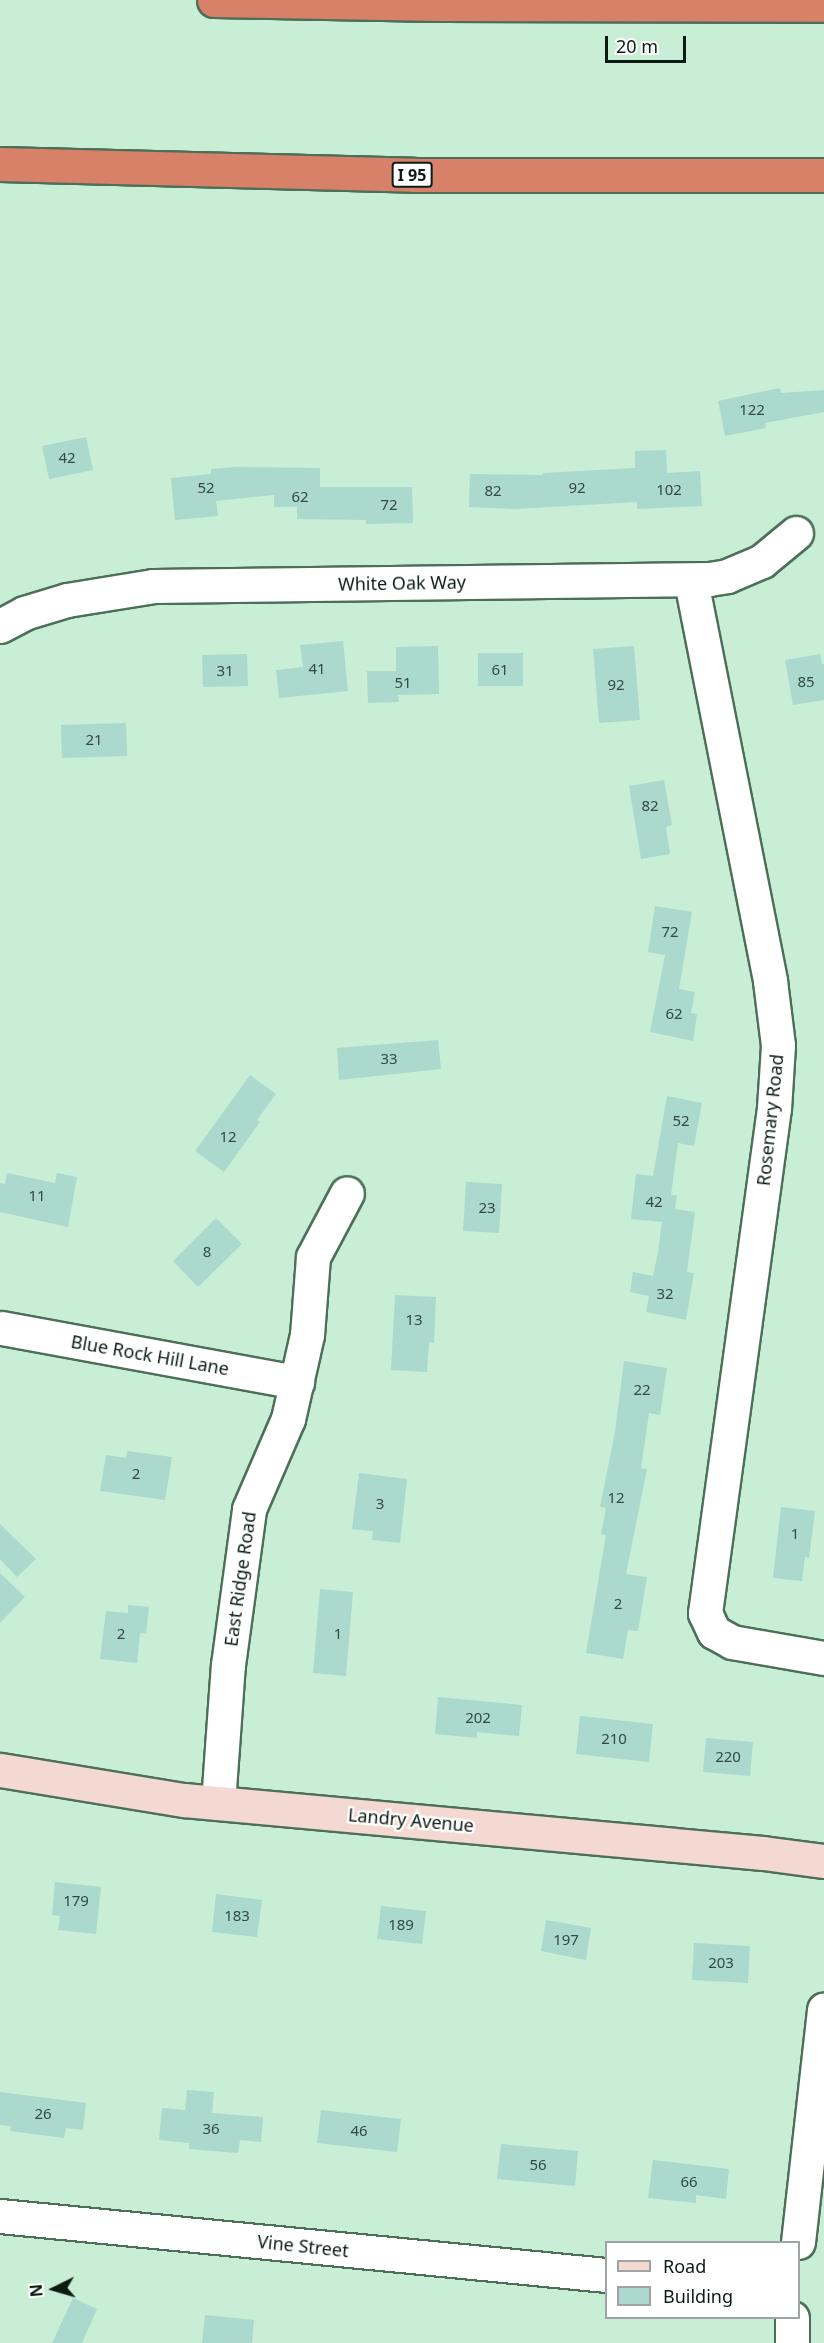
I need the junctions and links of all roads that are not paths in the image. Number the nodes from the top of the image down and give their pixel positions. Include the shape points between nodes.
1 (214, 0) edge
2 (824, 5) edge
3 (0, 164) edge
4 (824, 175) edge
5 (796, 533) dead end
6 (691, 581) junction
7 (0, 626) edge
8 (347, 1193) dead end
9 (2, 1328) dead end
10 (297, 1382) junction
11 (824, 1658) edge
12 (0, 1770) edge
13 (218, 1803) junction
14 (824, 1861) edge
15 (824, 2009) edge
16 (0, 2216) edge
17 (798, 2241) edge
18 (605, 2276) edge
19 (792, 2319) edge
20 (792, 2343) edge

1 - 2 highway
3 - 4 highway, I 95 via 425,176
5 - 6 street, White Oak Way via 762,561 745,569 728,576
6 - 7 street, White Oak Way via 153,586 67,600
6 - 11 street, Rosemary Road via 770,981 778,1045 774,1108 705,1613 710,1626 732,1642
8 - 10 street, East Ridge Road via 313,1257 307,1335
9 - 10 street, Blue Rock Hill Lane
10 - 13 street, East Ridge Road via 288,1419 249,1509 228,1665
12 - 13 street, Landry Avenue
13 - 14 street, Landry Avenue
15 - 17 street
16 - 18 street, Vine Street
19 - 20 street

